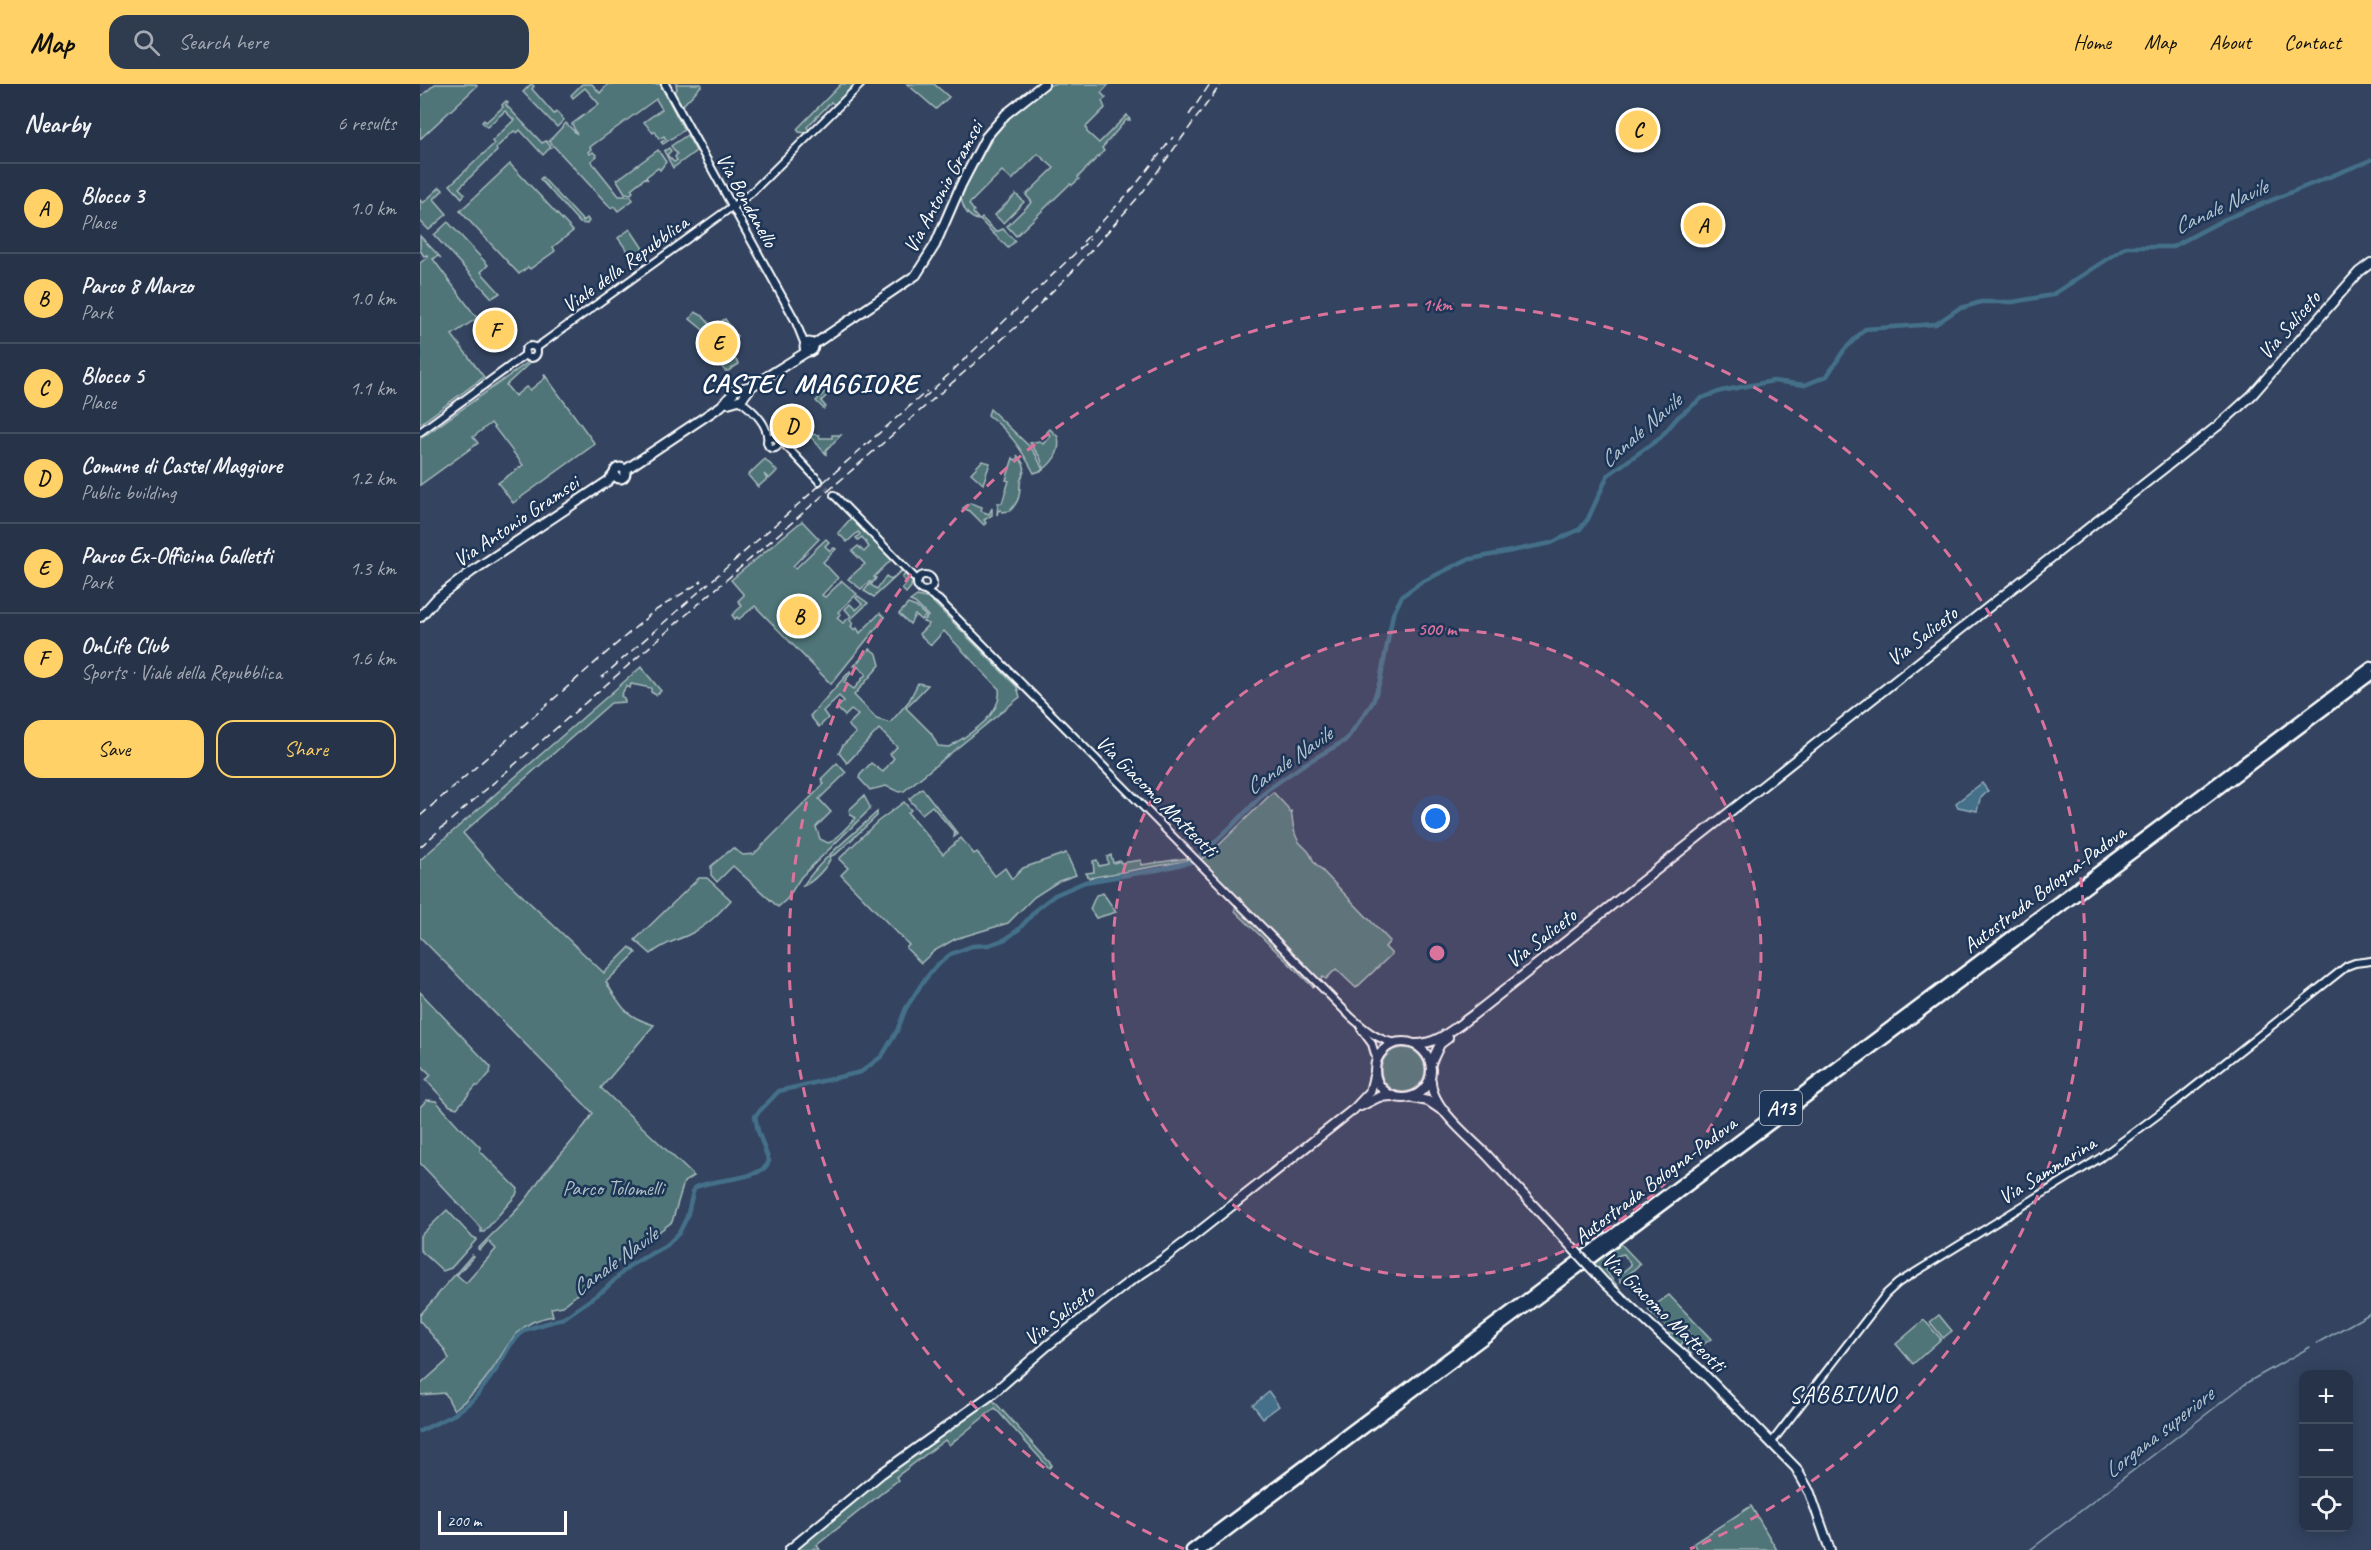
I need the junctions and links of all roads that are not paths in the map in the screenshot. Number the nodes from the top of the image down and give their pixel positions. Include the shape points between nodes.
1 (665, 84) edge
2 (861, 84) edge
3 (1044, 84) edge
4 (733, 207) junction
5 (2371, 263) edge
6 (807, 347) junction
7 (739, 396) junction
8 (420, 432) edge
9 (776, 439) junction
10 (767, 442) junction
11 (776, 447) junction
12 (793, 453) junction
13 (819, 481) tunnel mouth
14 (834, 495) tunnel mouth
15 (907, 568) junction
16 (923, 575) junction
17 (918, 581) junction
18 (933, 586) junction
19 (925, 591) junction
20 (939, 600) junction
21 (420, 617) edge
22 (2371, 667) edge
23 (2371, 675) edge
24 (2371, 961) edge
25 (1473, 1015) junction
26 (1351, 1017) junction
27 (1396, 1043) junction
28 (1414, 1044) junction
29 (1377, 1061) junction
30 (1431, 1063) junction
31 (1375, 1072) junction
32 (1431, 1076) junction
33 (1392, 1096) junction
34 (1409, 1098) junction
35 (1354, 1109) junction
36 (1448, 1115) junction
37 (1772, 1442) junction
38 (789, 1550) edge
39 (1191, 1550) edge
40 (1202, 1550) edge
41 (1830, 1550) edge

1 - 4 street, Via Bondanello
2 - 4 street, Viale della Repubblica
3 - 6 main road, Via Antonio Gramsci via 989,133 933,250 916,275
4 - 6 street, Via Bondanello
4 - 8 street, Viale della Repubblica via 536,348 534,358 525,355
5 - 25 main road, Via Saliceto via 2252,395 2220,424
6 - 7 main road, Via Antonio Gramsci
7 - 9 street via 765,420
7 - 10 street via 765,426
7 - 21 main road, Via Antonio Gramsci via 625,470 624,476 608,481 471,572
9 - 10 street
9 - 11 street
9 - 12 street
10 - 11 street via 770,448
11 - 12 street
12 - 13 street
14 - 15 street
15 - 16 street
15 - 17 street
16 - 17 street
16 - 18 street via 932,578
17 - 19 street via 918,587
18 - 19 street
18 - 20 street, Via Giacomo Matteotti
19 - 20 street, Via Giacomo Matteotti
20 - 26 street, Via Giacomo Matteotti
22 - 39 highway, Autostrada Bologna-Padova / A13
23 - 40 highway, Autostrada Bologna-Padova / A13
24 - 37 street, Via Sammarina via 2347,966 2100,1158 1898,1282
25 - 28 main road, Via Saliceto via 1434,1041
25 - 30 main road, Via Saliceto via 1440,1044
26 - 27 street, Via Giacomo Matteotti via 1383,1041
26 - 29 street, Via Giacomo Matteotti via 1372,1044
27 - 28 main road, Via Saliceto
27 - 29 main road via 1386,1048
28 - 30 main road
29 - 31 main road, Via Saliceto
30 - 32 main road
31 - 33 main road via 1380,1087
31 - 35 main road, Via Saliceto via 1370,1092
32 - 34 main road via 1423,1090
32 - 36 main road, Via Giacomo Matteotti via 1435,1099
33 - 34 main road, Via Saliceto
33 - 35 main road, Via Saliceto via 1379,1097
34 - 36 main road, Via Giacomo Matteotti via 1428,1101
35 - 38 main road, Via Saliceto via 1047,1346 992,1395 882,1473
36 - 37 main road, Via Giacomo Matteotti, bridge via 1605,1283
37 - 41 main road, Via Giacomo Matteotti via 1804,1479

